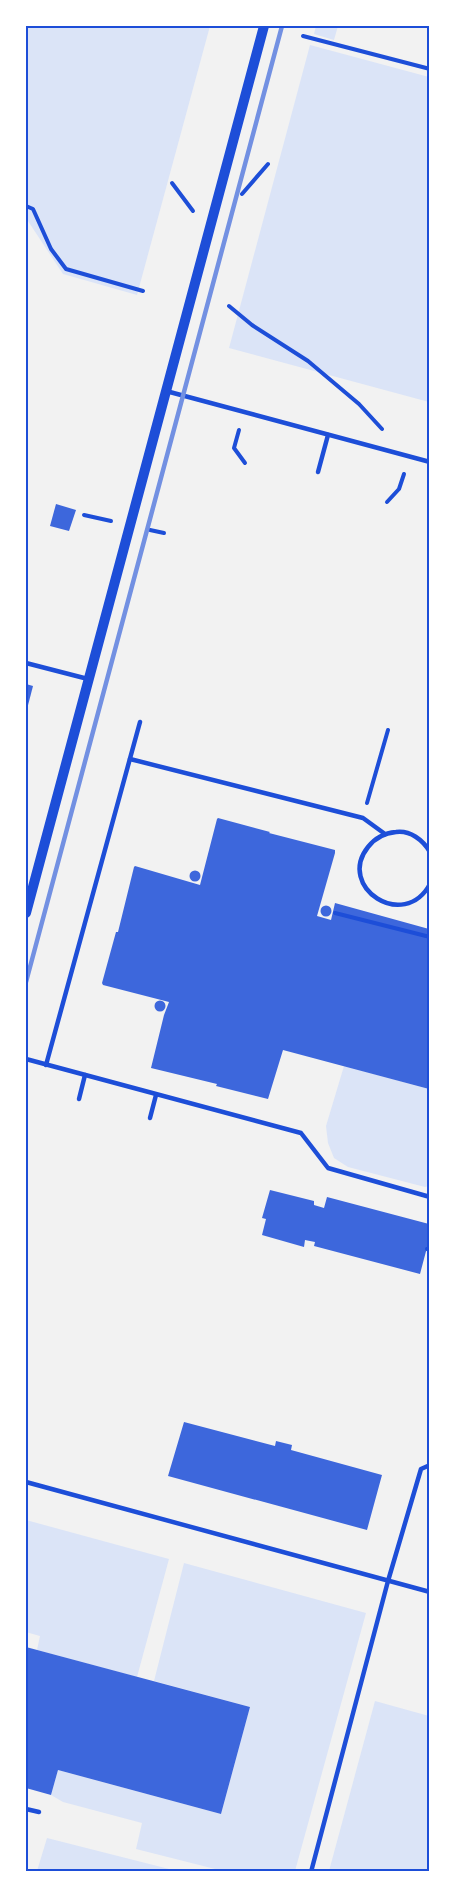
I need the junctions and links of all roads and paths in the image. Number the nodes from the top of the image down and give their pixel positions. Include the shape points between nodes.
1 (264, 26) edge
2 (303, 36) dead end
3 (429, 69) edge
4 (172, 183) dead end
5 (26, 206) edge
6 (208, 232) junction
7 (143, 291) dead end
8 (229, 306) dead end
9 (166, 391) junction
10 (244, 412) junction
11 (328, 435) junction
12 (408, 457) junction
13 (429, 462) edge
14 (245, 464) dead end
15 (318, 472) dead end
16 (399, 489) dead end
17 (387, 502) dead end
18 (84, 515) dead end
19 (105, 519) dead end
20 (149, 529) dead end
21 (164, 532) dead end
22 (26, 663) edge
23 (88, 680) junction
24 (140, 722) dead end
25 (388, 730) dead end
26 (130, 759) junction
27 (373, 782) dead end
28 (385, 834) junction
29 (429, 852) edge
30 (429, 884) edge
31 (26, 913) edge
32 (336, 913) dead end
33 (429, 937) edge
34 (26, 1059) edge
35 (46, 1065) junction
36 (85, 1075) junction
37 (156, 1095) junction
38 (79, 1099) dead end
39 (150, 1118) dead end
40 (429, 1197) edge
41 (429, 1465) edge
42 (26, 1482) edge
43 (388, 1581) junction
44 (429, 1592) edge
45 (26, 1809) edge
46 (39, 1812) dead end
47 (311, 1872) edge

1 - 6 street
2 - 3 path
4 - 6 path
5 - 7 path via 33,209 51,249 66,270
6 - 9 street
8 - 12 path via 308,361 359,404
9 - 10 lane
9 - 23 street
10 - 11 lane
10 - 14 path via 234,448
11 - 12 lane
11 - 15 lane
12 - 13 lane
16 - 17 path
18 - 19 path
20 - 21 path
22 - 23 lane
23 - 31 street
24 - 26 lane
25 - 27 path
26 - 28 lane via 363,818
26 - 35 lane
28 - 29 lane via 408,833
28 - 30 lane via 369,845 362,856 361,876 370,893 387,903 407,903 419,897
32 - 33 path
34 - 35 lane
35 - 36 lane
36 - 37 lane
36 - 38 lane
37 - 39 lane
37 - 40 lane via 301,1133 328,1168
41 - 43 lane via 421,1469
42 - 43 lane
43 - 44 lane
43 - 47 lane
45 - 46 lane

